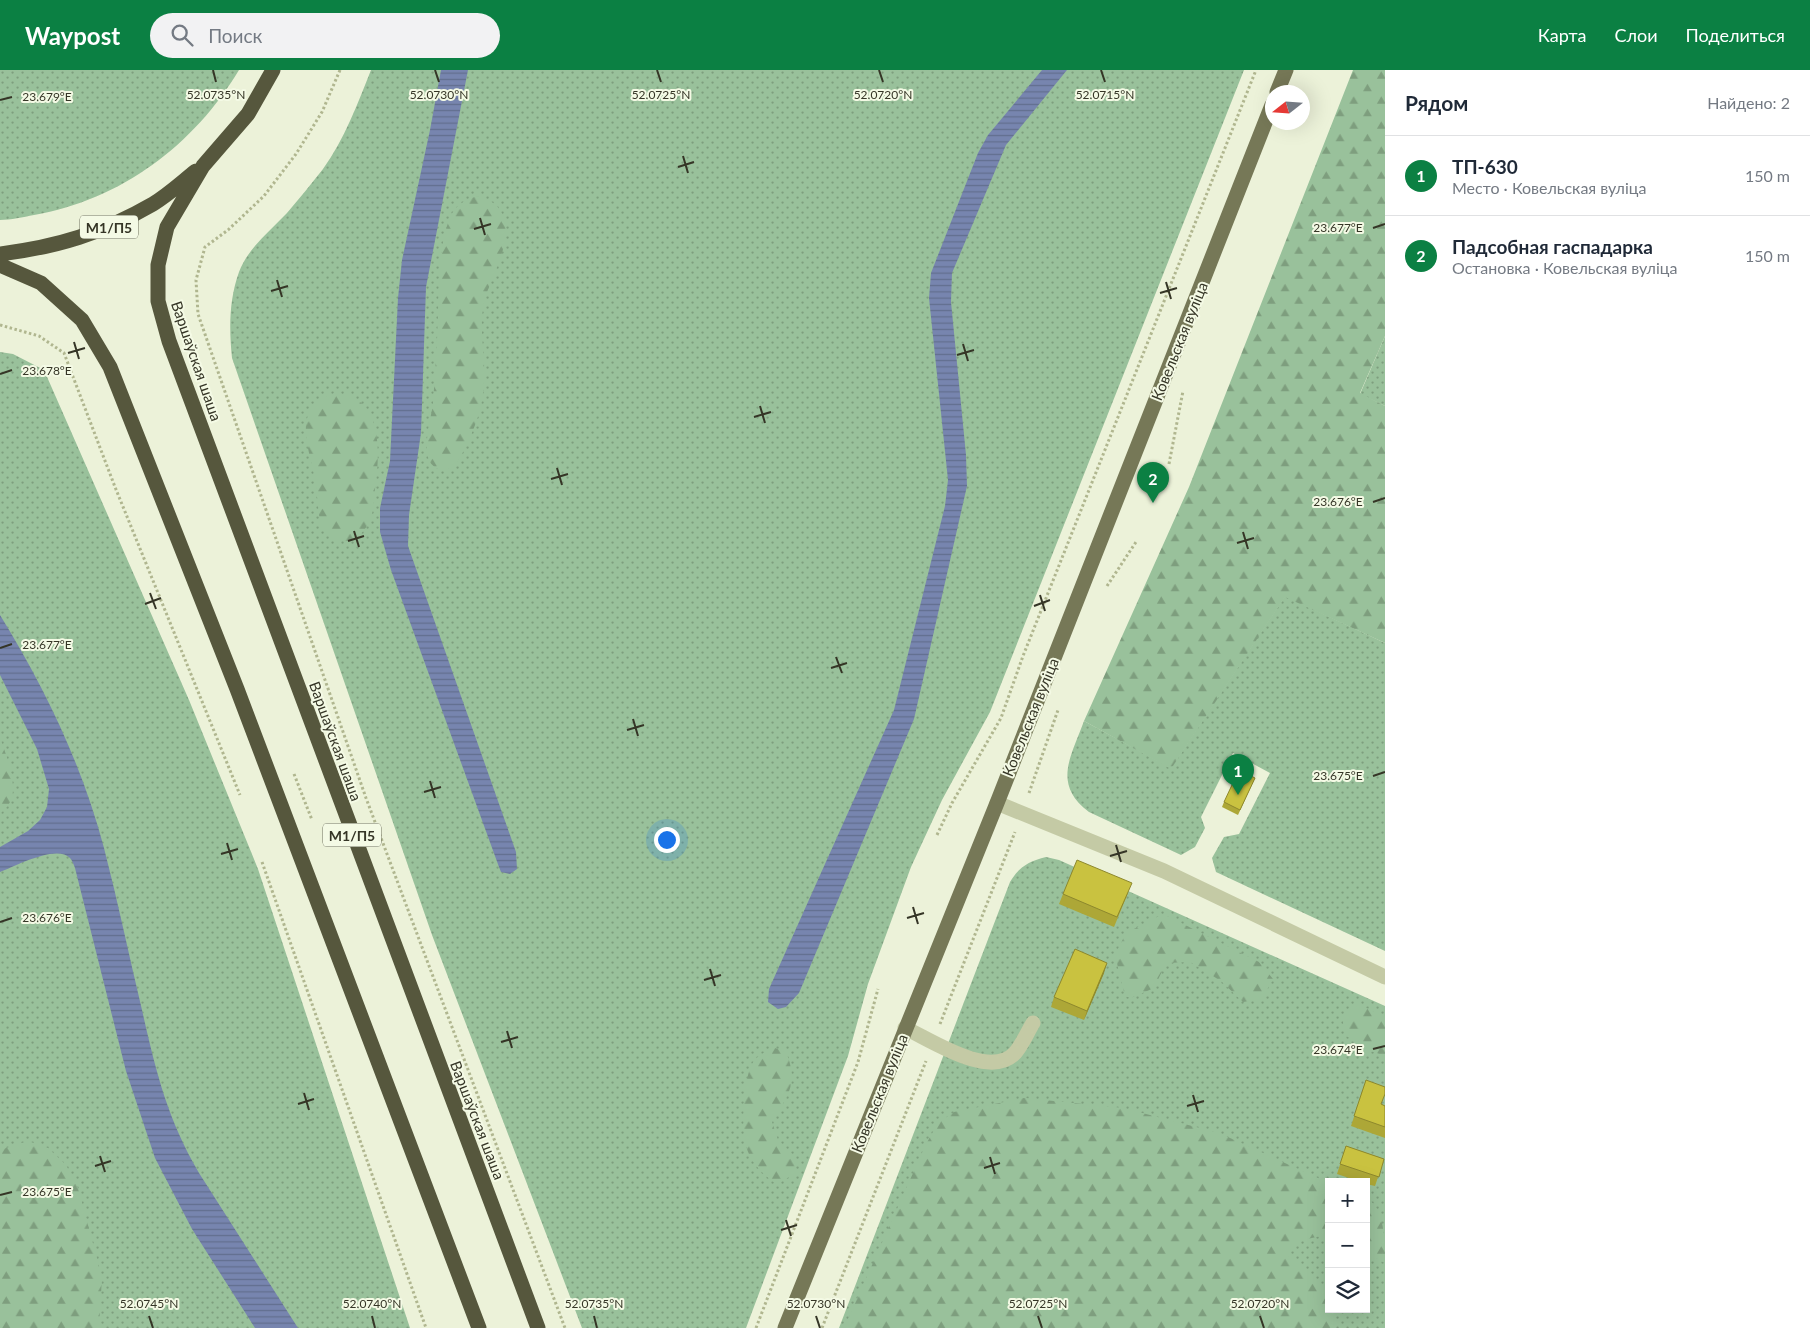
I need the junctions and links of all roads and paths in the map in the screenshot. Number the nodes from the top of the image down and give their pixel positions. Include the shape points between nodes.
1 (273, 70) edge
2 (340, 70) edge
3 (1256, 70) edge
4 (1286, 70) edge
5 (1281, 85) edge
6 (1265, 123) edge
7 (203, 166) junction
8 (0, 254) edge
9 (0, 265) edge
10 (0, 325) edge
11 (1136, 542) dead end
12 (1102, 593) dead end
13 (1060, 704) dead end
14 (294, 774) dead end
15 (240, 795) dead end
16 (997, 803) junction
17 (1022, 814) junction
18 (312, 820) dead end
19 (937, 835) dead end
20 (262, 862) dead end
21 (1385, 977) edge
22 (878, 989) dead end
23 (1032, 1023) dead end
24 (905, 1028) junction
25 (934, 1041) junction
26 (426, 1328) edge
27 (479, 1328) edge
28 (538, 1328) edge
29 (565, 1328) edge
30 (756, 1328) edge
31 (785, 1328) edge
32 (822, 1328) edge

1 - 7 highway, Варшаўская шаша / М1/П5 via 248,114
2 - 29 path via 322,112 264,196 205,247 196,280 198,314 366,798
3 - 19 path via 1001,718
4 - 5 main road
6 - 16 main road, Ковельская вуліца
7 - 8 highway, Варшаўская шаша / М1/П5 via 154,203 100,231 41,249
7 - 28 highway, Варшаўская шаша / М1/П5 via 167,227 158,265 158,301 169,341
9 - 27 highway via 41,283 82,320 110,368 237,689
10 - 15 path via 39,336 64,353
11 - 12 path
13 - 17 path
14 - 18 path
16 - 17 lane
16 - 24 main road, Ковельская вуліца
17 - 21 lane via 1164,871
17 - 25 path
20 - 26 path
22 - 30 path via 858,1062
23 - 25 lane via 1014,1055 996,1062 972,1061
24 - 25 lane
24 - 31 main road, Ковельская вуліца
25 - 32 path

